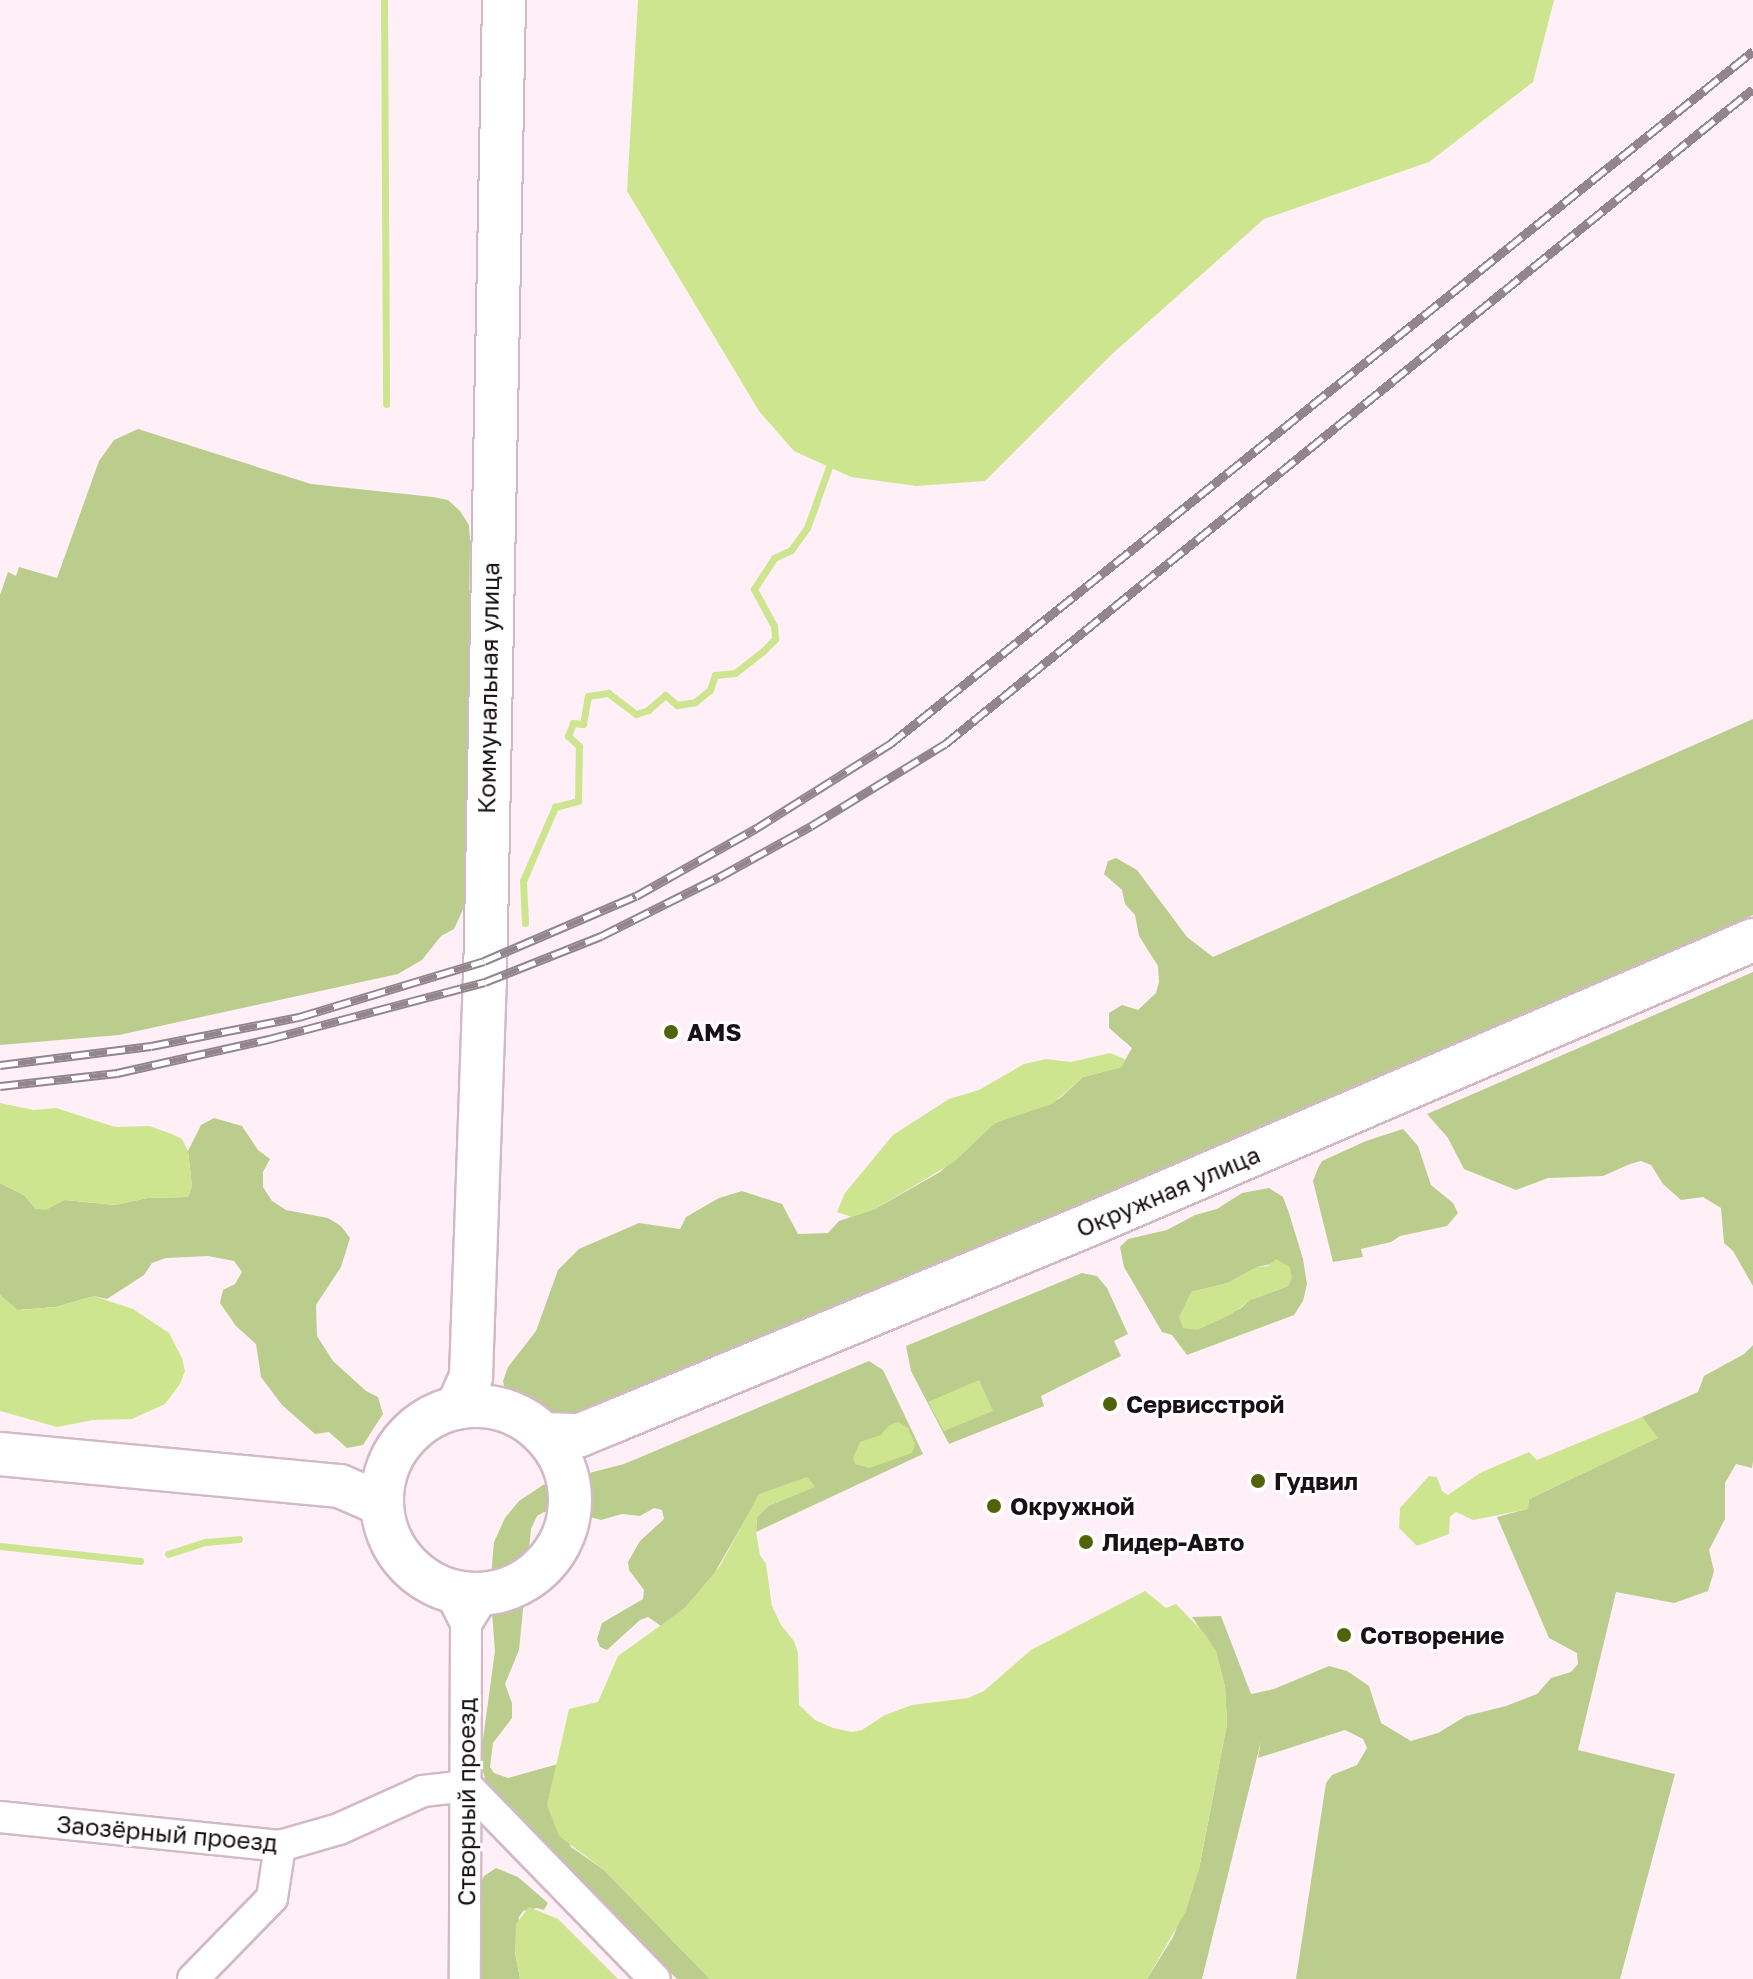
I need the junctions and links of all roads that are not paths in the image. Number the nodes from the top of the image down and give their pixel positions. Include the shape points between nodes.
1 (504, 0) edge
2 (1753, 940) edge
3 (473, 1397) junction
4 (562, 1444) junction
5 (0, 1454) edge
6 (383, 1488) junction
7 (467, 1603) junction
8 (467, 1786) junction
9 (0, 1817) edge
10 (280, 1846) junction
11 (193, 1979) edge
12 (465, 1979) edge
13 (655, 1979) edge

1 - 3 main road, Коммунальная улица
2 - 4 main road, Окружная улица
3 - 4 main road via 513,1413
3 - 6 main road via 422,1422 399,1444
4 - 7 main road via 570,1512 562,1542 544,1566 519,1585
5 - 6 main road
6 - 7 main road via 387,1536 404,1563
7 - 8 street, Створный проезд
8 - 10 street, Заозёрный проезд via 423,1791 339,1829
8 - 12 street, Створный проезд
8 - 13 street
9 - 10 street, Заозёрный проезд
10 - 11 street via 272,1898

